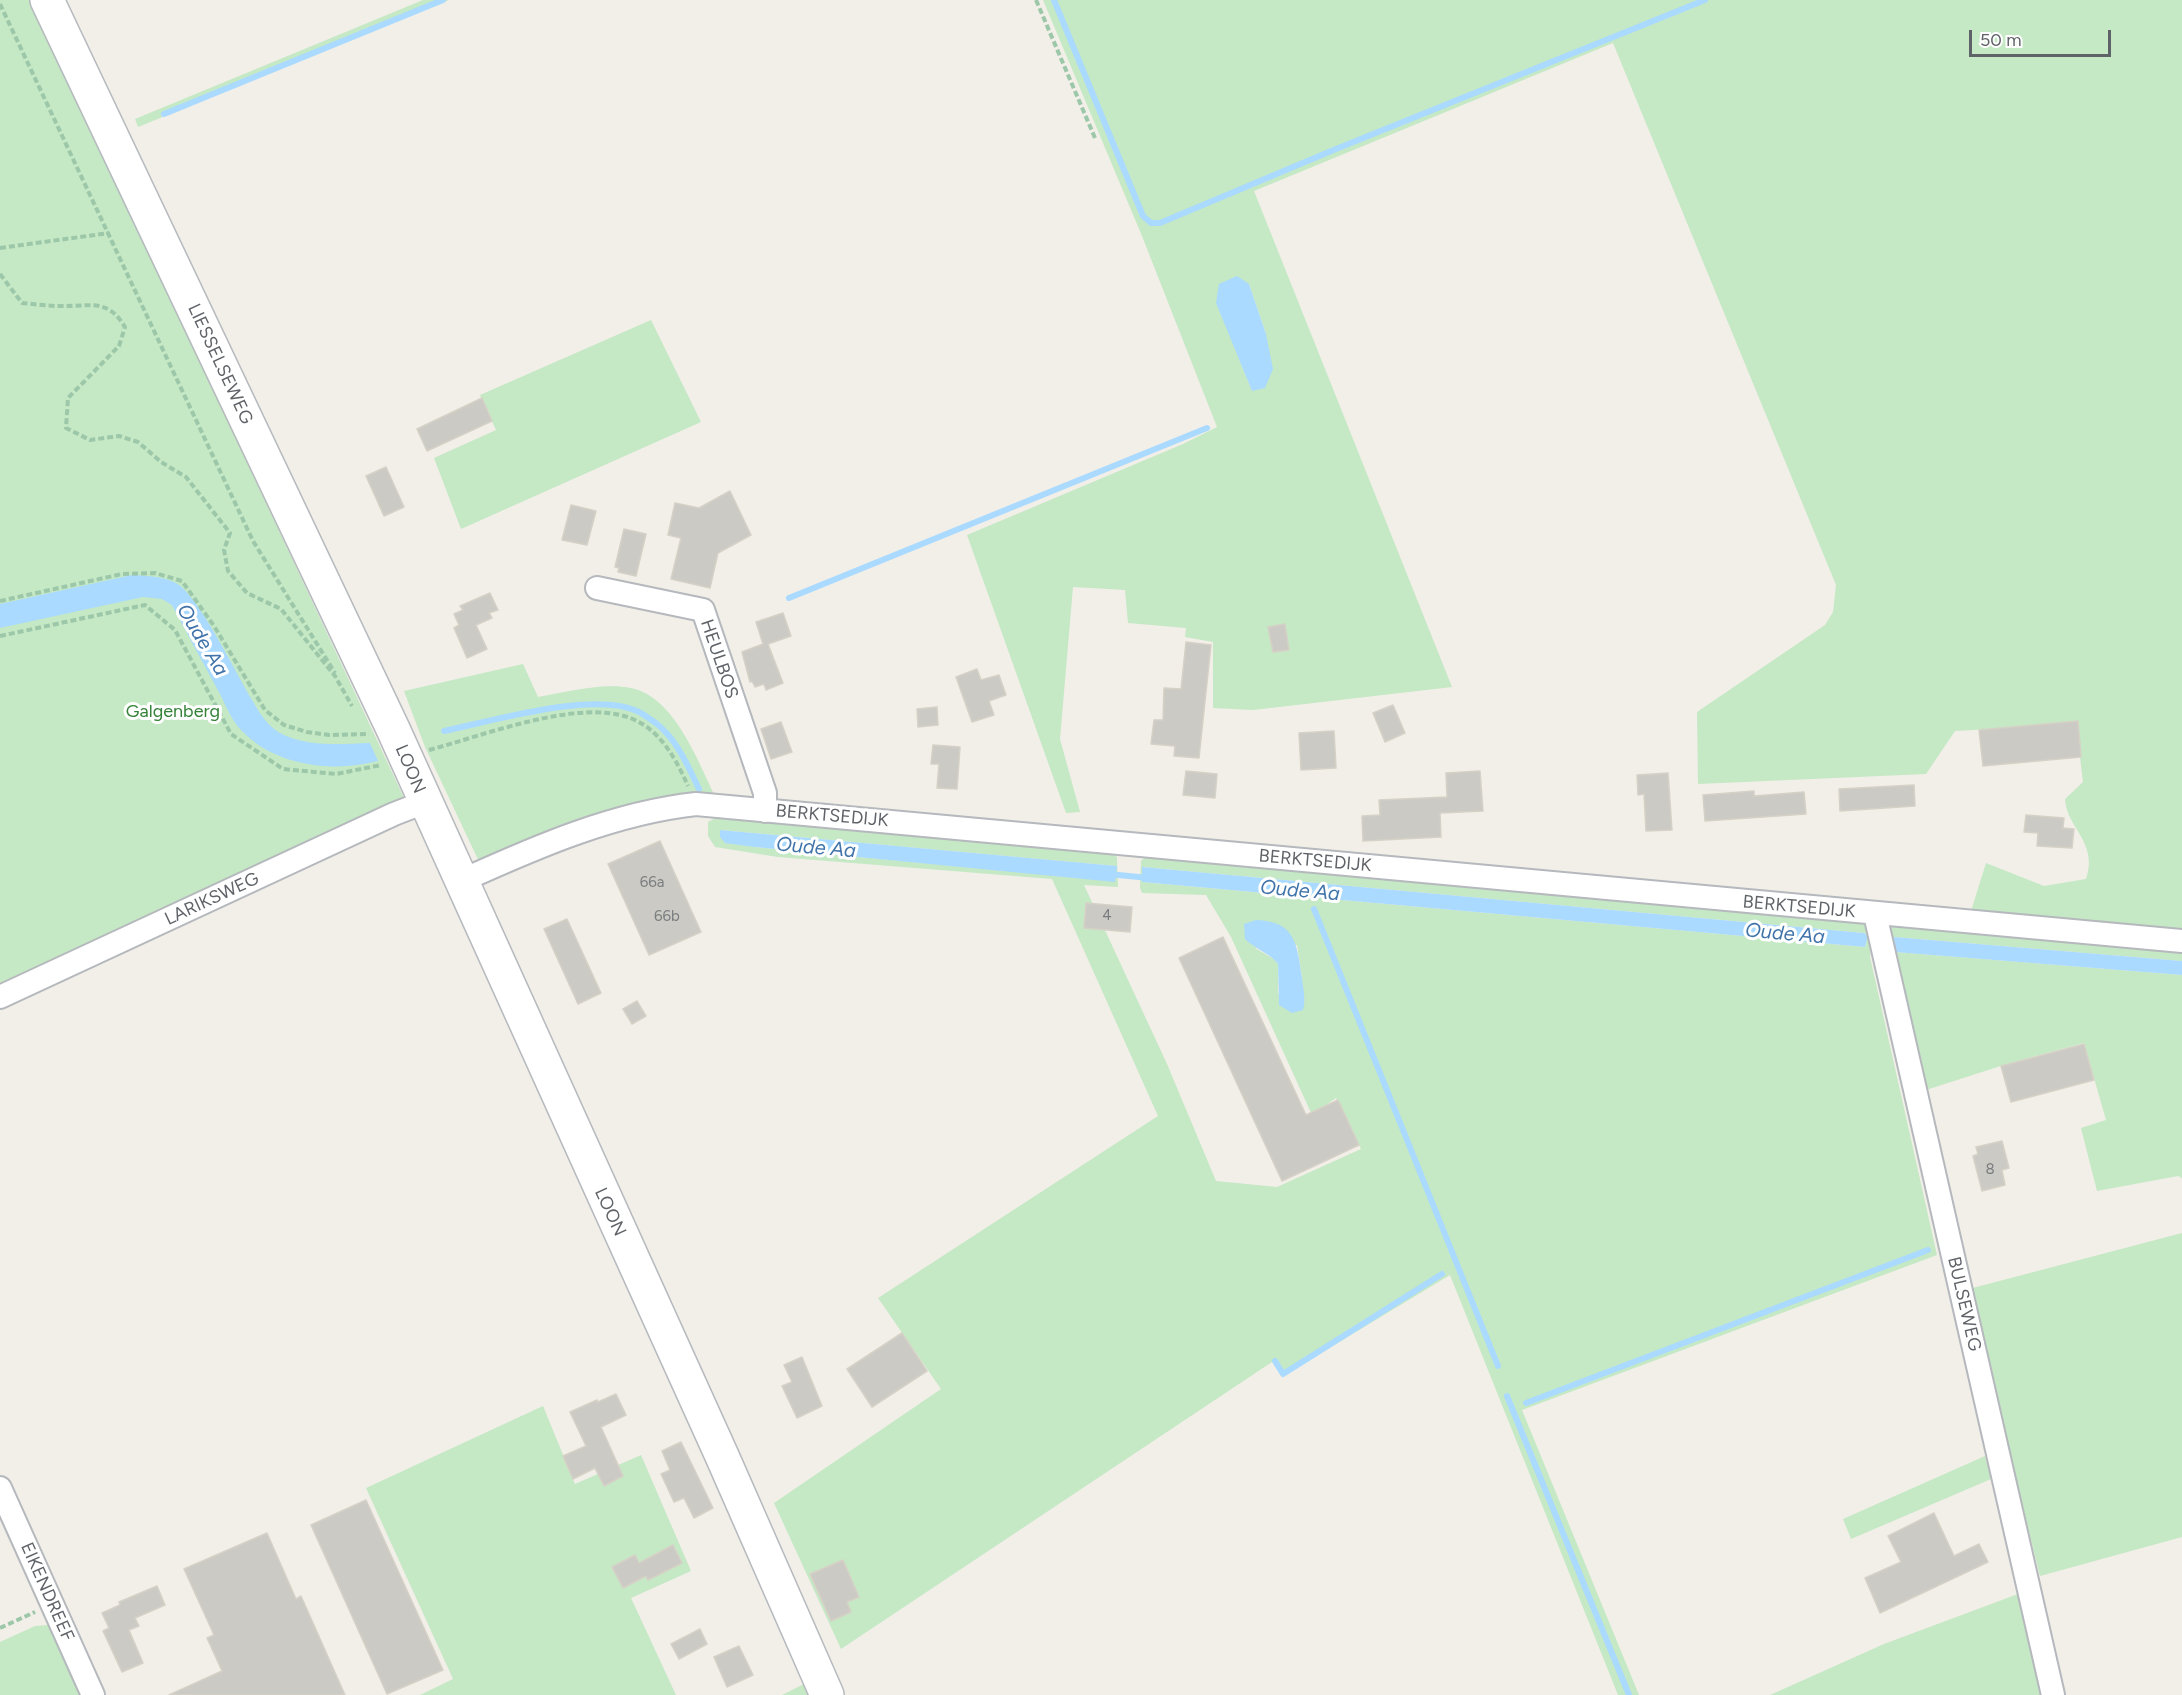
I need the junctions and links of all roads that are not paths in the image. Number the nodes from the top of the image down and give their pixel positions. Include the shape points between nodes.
1 (47, 0) edge
2 (597, 588) dead end
3 (376, 737) joint
4 (425, 802) junction
5 (765, 811) junction
6 (461, 881) junction
7 (1875, 914) junction
8 (2182, 940) edge
9 (0, 997) edge
10 (0, 1488) edge
11 (93, 1695) edge
12 (827, 1695) edge
13 (2053, 1695) edge

1 - 3 main road, LIESSELSEWEG
2 - 5 street, HEULBOS via 703,610 765,793
3 - 4 main road, LOON
4 - 6 main road, LOON
4 - 9 street, LARIKSWEG
5 - 6 street, BERKTSEDIJK via 696,804 660,808 617,819
5 - 7 street, BERKTSEDIJK
6 - 12 main road, LOON
7 - 8 street, BERKTSEDIJK
7 - 13 street, BULSEWEG
10 - 11 street, EIKENDREEF

